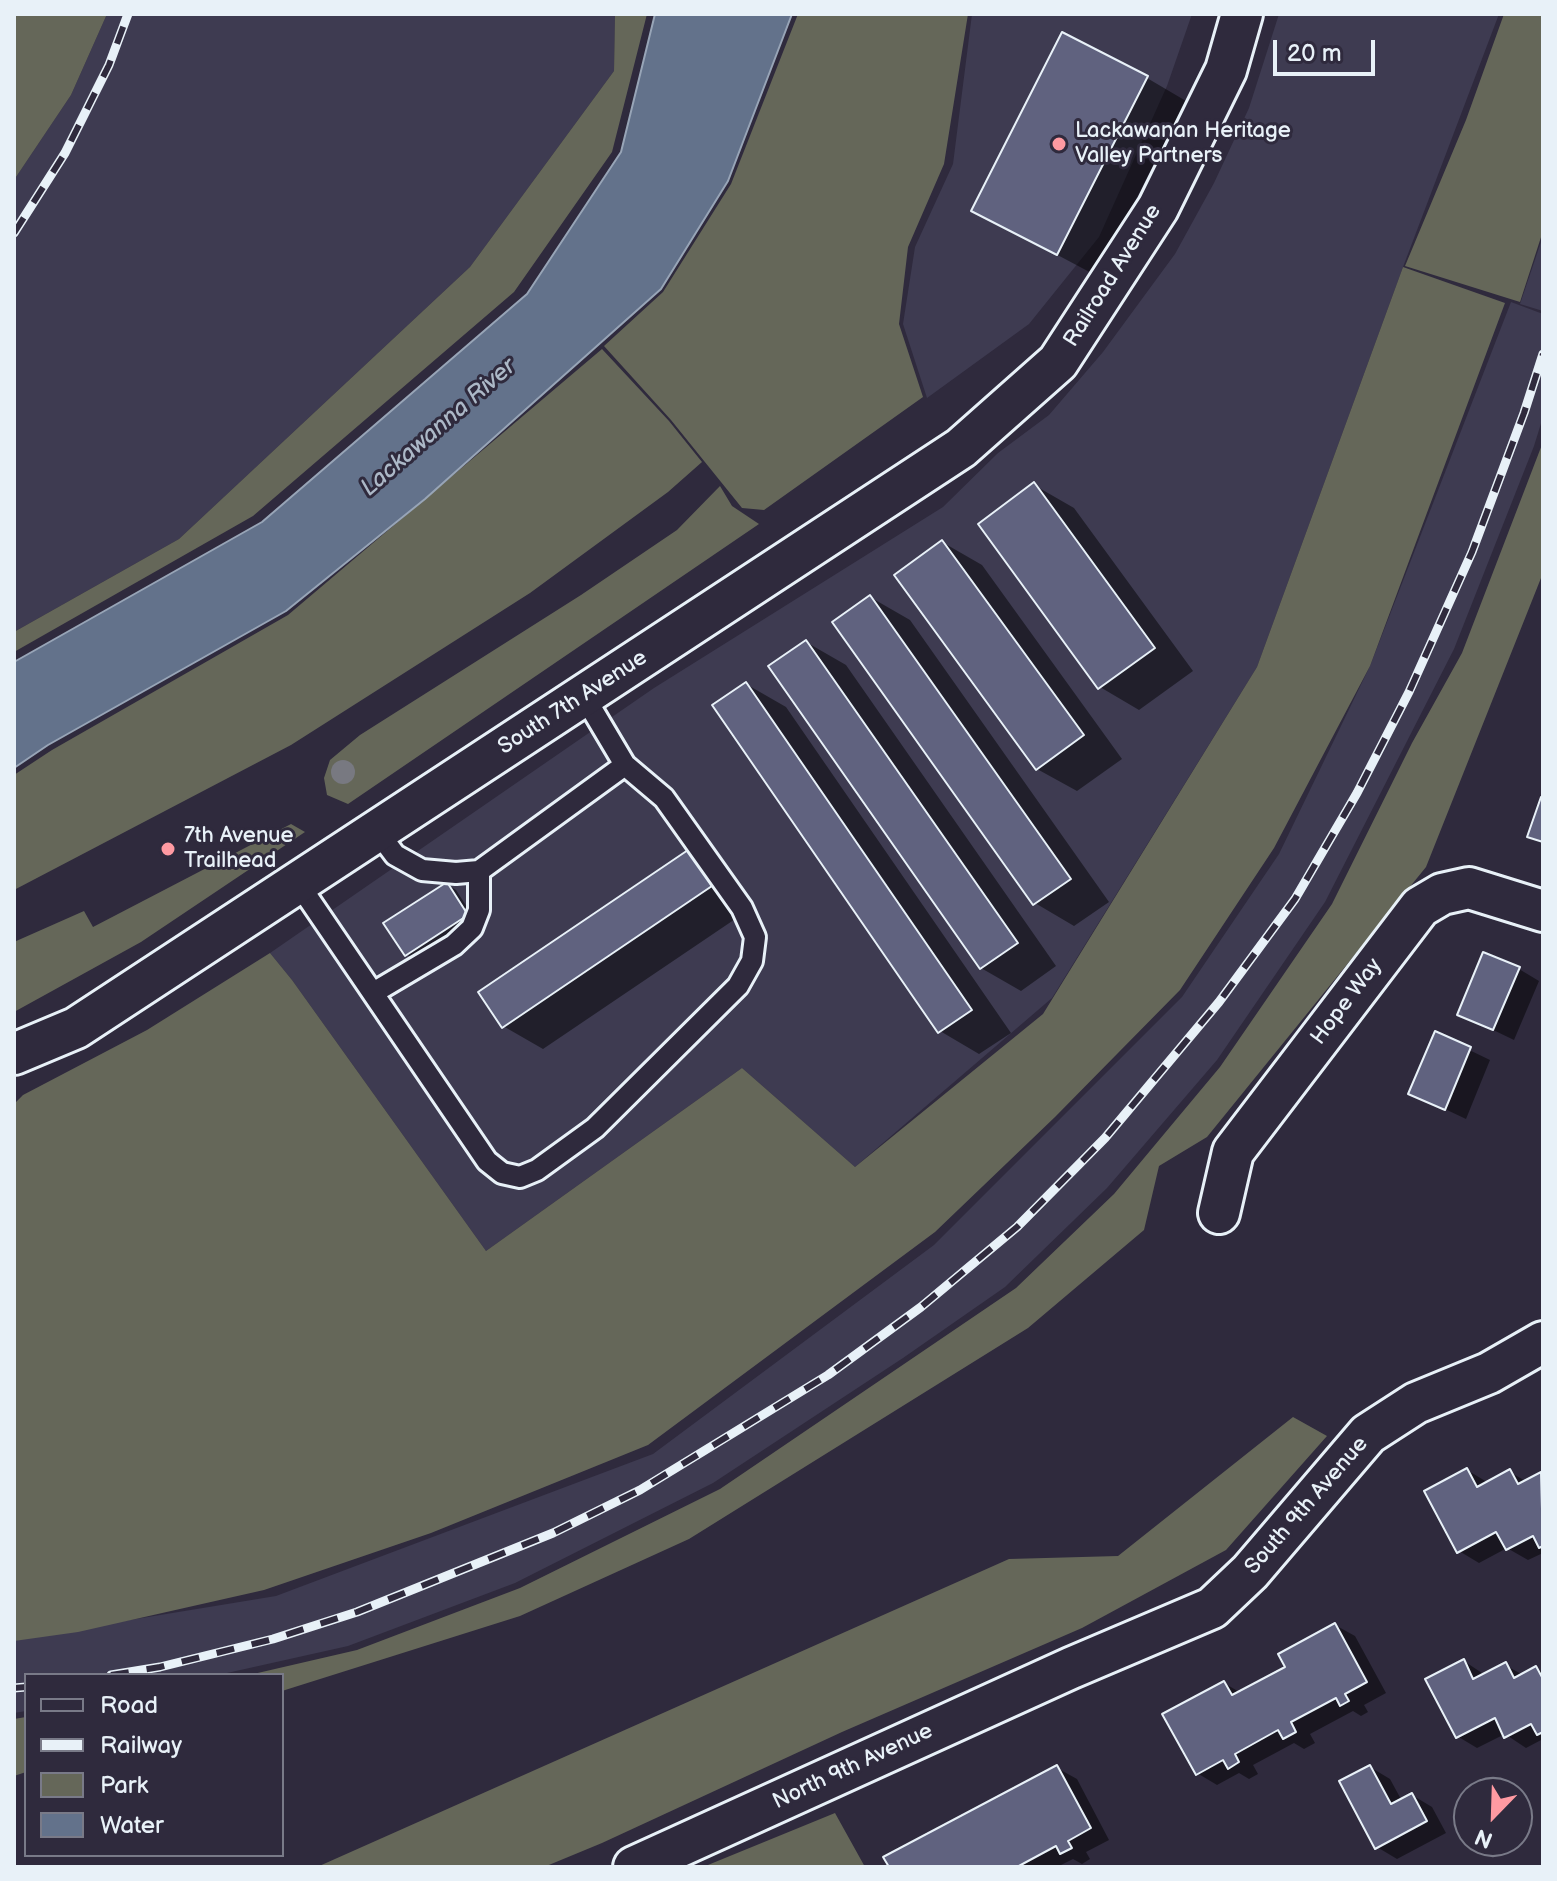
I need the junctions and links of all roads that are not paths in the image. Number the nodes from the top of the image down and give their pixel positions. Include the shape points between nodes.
1 (1242, 14) edge
2 (1058, 362) joint
3 (584, 696) junction
4 (625, 765) junction
5 (377, 831) junction
6 (479, 871) junction
7 (298, 883) junction
8 (1543, 911) edge
9 (373, 993) junction
10 (14, 1054) edge
11 (1219, 1213) dead end
12 (1543, 1342) edge
13 (1071, 1668) joint
14 (634, 1867) edge

1 - 2 street, Railroad Avenue via 1226,70 1158,208
2 - 3 street, South 7th Avenue via 961,448
3 - 4 lane
3 - 5 street, South 7th Avenue
4 - 6 lane
4 - 9 lane via 664,798 742,908 755,937 752,961 738,986 595,1128 537,1170 520,1177 502,1173 487,1161
5 - 6 lane via 395,855 422,870
5 - 7 street, South 7th Avenue
6 - 9 lane via 479,910 472,928 454,945
7 - 9 lane
7 - 10 street, South 7th Avenue via 76,1028
8 - 11 street, Hope Way via 1469,888 1442,894 1420,907 1233,1152
12 - 13 street, South 9th Avenue via 1489,1373 1416,1403 1368,1434 1250,1572 1212,1608
13 - 14 street, North 9th Avenue

